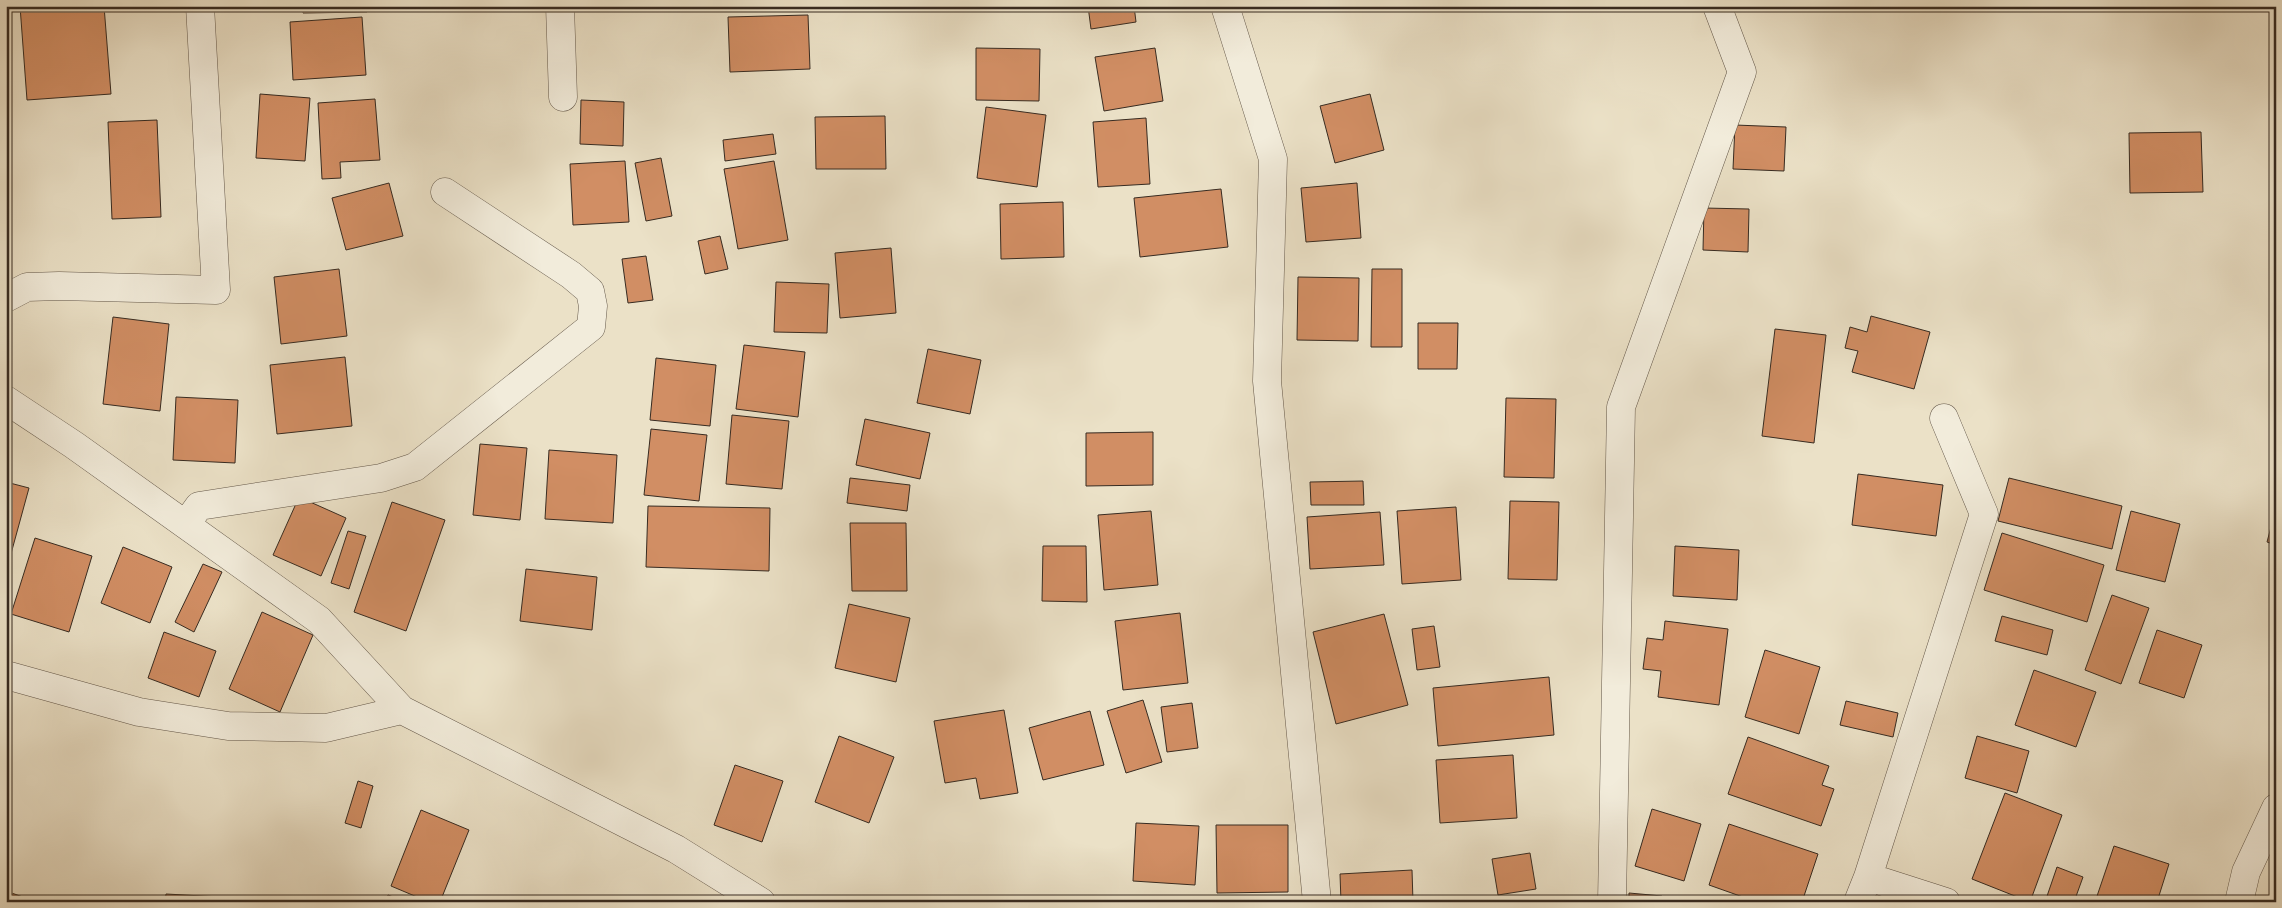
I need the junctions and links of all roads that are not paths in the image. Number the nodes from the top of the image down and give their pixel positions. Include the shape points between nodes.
1 (200, 6) edge
2 (560, 6) edge
3 (1225, 6) edge
4 (1717, 6) edge
5 (563, 97) dead end
6 (445, 192) dead end
7 (6, 298) edge
8 (6, 400) edge
9 (1944, 418) dead end
10 (186, 524) junction
11 (6, 675) edge
12 (402, 710) junction
13 (2276, 808) edge
14 (1868, 876) junction
15 (761, 902) edge
16 (1317, 902) edge
17 (1612, 902) edge
18 (1858, 902) edge
19 (1946, 902) edge
20 (2239, 902) edge

1 - 7 street via 216,290 27,287
2 - 5 street
3 - 16 street via 1273,159 1266,381
4 - 17 street via 1742,72 1621,407
6 - 10 street via 571,275 590,291 593,306 590,327 415,468 381,478 199,506
8 - 10 street
9 - 14 street via 1984,514
10 - 12 street via 319,620
11 - 12 street via 140,712 228,726 326,728
12 - 15 street via 676,849
13 - 20 street via 2246,872
14 - 18 street
14 - 19 street

